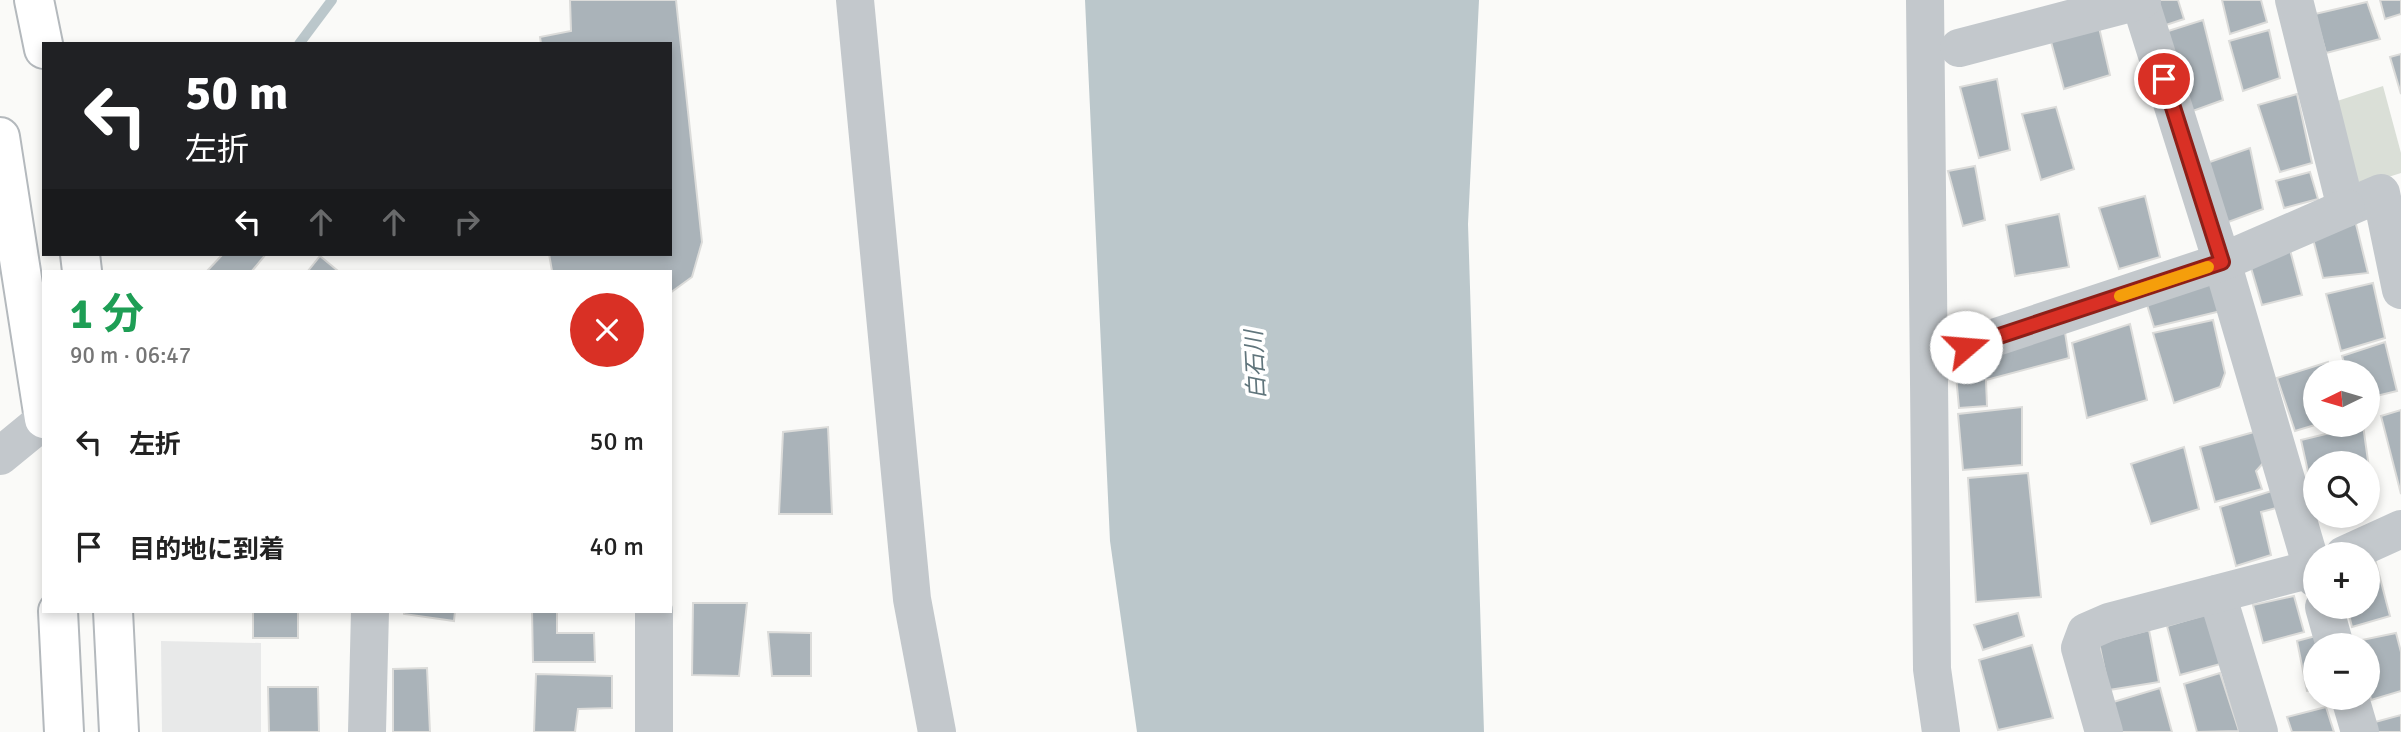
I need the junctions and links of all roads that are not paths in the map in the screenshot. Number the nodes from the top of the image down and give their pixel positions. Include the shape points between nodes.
1 (34, 0) edge
2 (855, 0) edge
3 (1925, 0) edge
4 (2141, 0) edge
5 (2294, 0) edge
6 (43, 42) edge
7 (1959, 48) dead end
8 (0, 137) edge
9 (2391, 189) edge
10 (2346, 208) junction
11 (2222, 262) junction
12 (2401, 290) edge
13 (1966, 347) dead end
14 (42, 406) edge
15 (42, 421) edge
16 (0, 456) edge
17 (2401, 529) edge
18 (2314, 542) edge
19 (2374, 542) edge
20 (2303, 572) edge
21 (2217, 594) junction
22 (58, 613) edge
23 (113, 613) edge
24 (370, 613) edge
25 (654, 613) edge
26 (2354, 710) edge
27 (64, 732) edge
28 (119, 732) edge
29 (367, 732) edge
30 (654, 732) edge
31 (936, 732) edge
32 (1941, 732) edge
33 (2104, 732) edge
34 (2259, 732) edge
35 (2360, 732) edge

1 - 6 highway
2 - 31 street via 912,599
3 - 32 street via 1931,669
4 - 7 street
4 - 11 street
5 - 10 street
8 - 14 highway
9 - 10 street
9 - 12 street
10 - 11 street
11 - 13 street
11 - 18 street
15 - 16 street
17 - 19 street
20 - 21 street
21 - 33 street via 2086,632 2080,648
21 - 34 street
22 - 27 highway
23 - 28 highway
24 - 29 street
25 - 30 street
26 - 35 street

